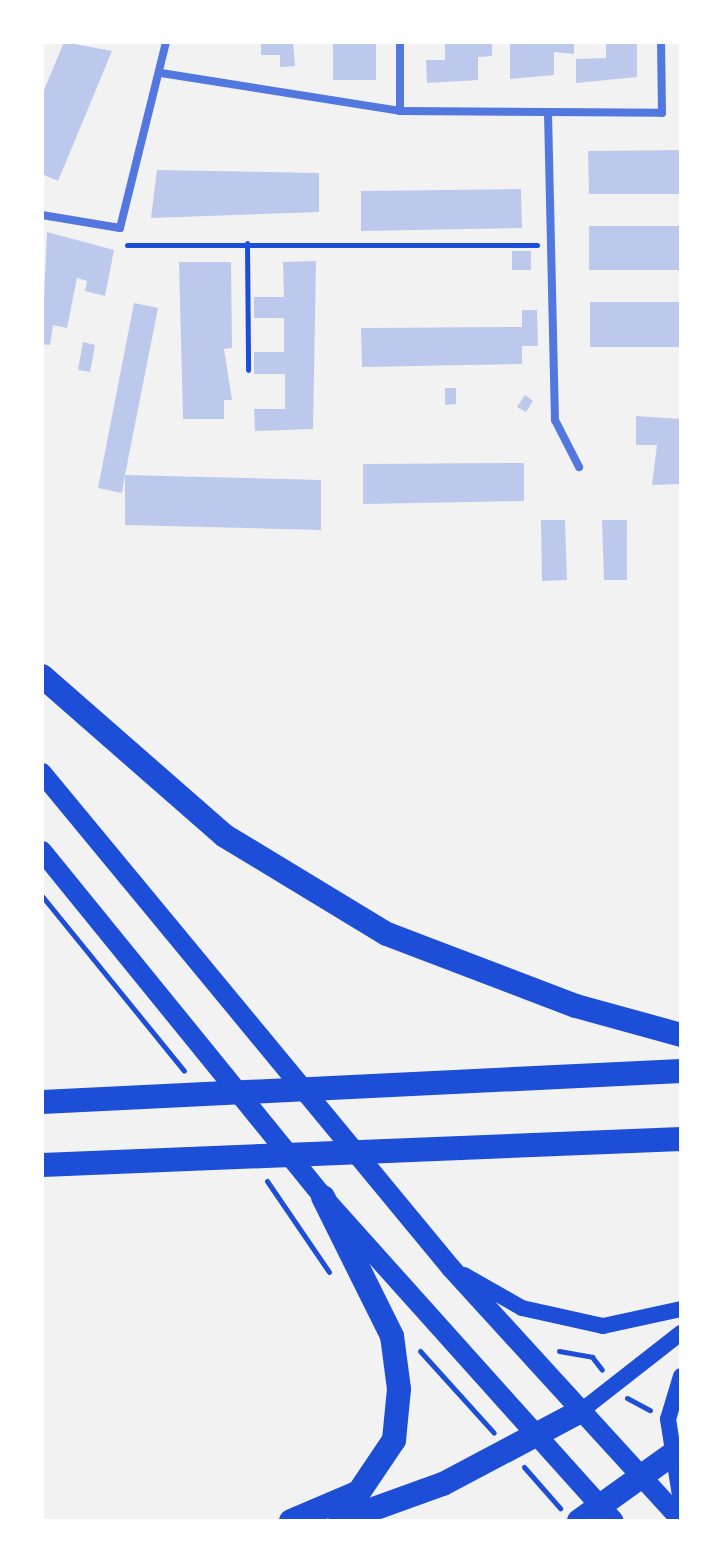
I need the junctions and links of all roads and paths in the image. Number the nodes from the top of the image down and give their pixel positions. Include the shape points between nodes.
1 (166, 42) edge
2 (400, 42) edge
3 (661, 42) edge
4 (161, 73) junction
5 (400, 111) junction
6 (548, 113) junction
7 (42, 215) edge
8 (247, 243) junction
9 (125, 245) dead end
10 (550, 245) junction
11 (248, 370) dead end
12 (579, 467) dead end
13 (42, 676) edge
14 (42, 773) edge
15 (42, 851) edge
16 (42, 896) edge
17 (681, 1035) edge
18 (681, 1071) edge
19 (186, 1086) junction
20 (42, 1102) edge
21 (681, 1139) edge
22 (183, 1162) junction
23 (42, 1165) edge
24 (256, 1166) dead end
25 (42, 1174) edge
26 (323, 1197) junction
27 (451, 1268) junction
28 (334, 1279) dead end
29 (681, 1309) edge
30 (681, 1333) edge
31 (394, 1354) junction
32 (681, 1376) edge
33 (581, 1411) junction
34 (536, 1434) junction
35 (681, 1448) edge
36 (509, 1449) junction
37 (681, 1502) edge
38 (681, 1520) edge
39 (291, 1521) edge
40 (340, 1521) edge
41 (571, 1521) edge
42 (579, 1521) edge
43 (614, 1521) edge

1 - 4 street
2 - 5 street
3 - 6 street via 662,113
4 - 5 street
4 - 7 street via 120,228
5 - 6 street
6 - 10 street
8 - 9 path
8 - 10 path
8 - 11 path
10 - 12 street via 555,420
13 - 17 highway via 225,836 387,934 576,1006
14 - 27 main road
15 - 26 main road
16 - 19 path
18 - 19 highway
19 - 20 highway
21 - 22 highway
22 - 23 highway
22 - 25 highway
24 - 28 path
26 - 31 highway via 371,1285
26 - 34 main road
27 - 29 main road via 522,1308 603,1326
27 - 33 main road
30 - 33 main road
31 - 36 path via 418,1349
31 - 39 highway via 394,1440 359,1492
32 - 37 main road via 668,1419
33 - 34 highway
33 - 38 main road
34 - 36 highway
34 - 43 main road
35 - 42 highway
36 - 40 highway via 443,1484
36 - 41 path

